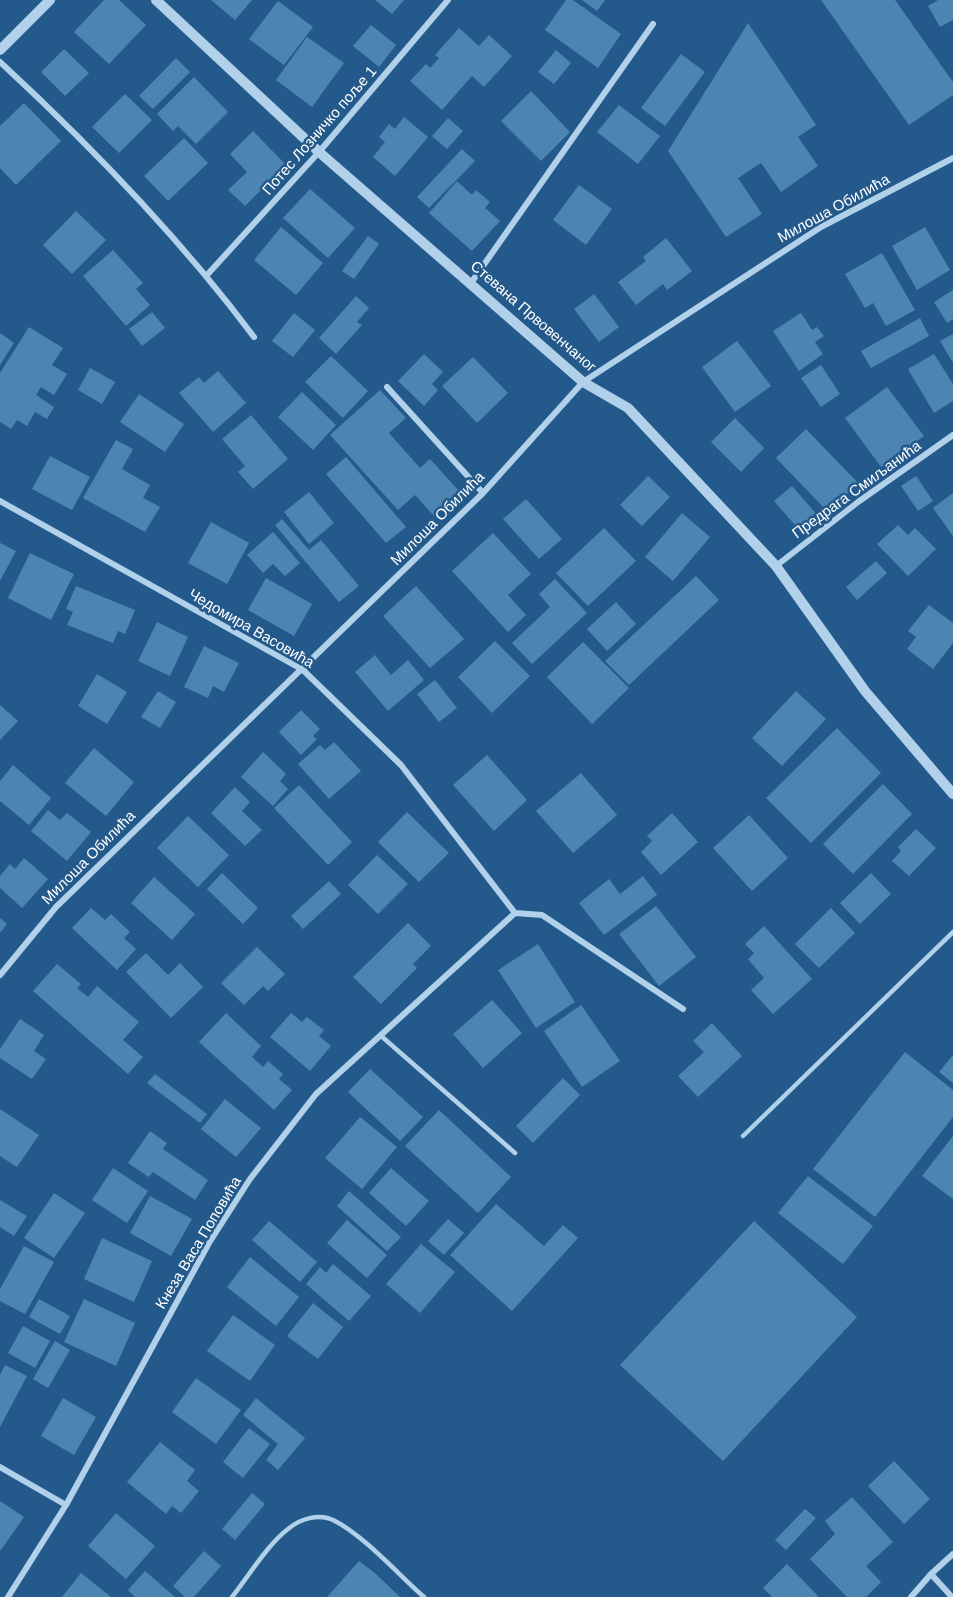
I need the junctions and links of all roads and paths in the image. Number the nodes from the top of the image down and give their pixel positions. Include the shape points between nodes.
1 (50, 0) edge
2 (156, 0) edge
3 (448, 0) edge
4 (653, 24) dead end
5 (0, 50) edge
6 (0, 62) edge
7 (319, 152) junction
8 (953, 158) edge
9 (207, 275) junction
10 (471, 283) junction
11 (254, 337) dead end
12 (583, 382) junction
13 (387, 387) dead end
14 (953, 435) edge
15 (483, 493) junction
16 (0, 501) edge
17 (776, 566) junction
18 (303, 670) junction
19 (953, 794) edge
20 (515, 913) junction
21 (953, 932) edge
22 (0, 975) edge
23 (683, 1009) dead end
24 (380, 1035) junction
25 (742, 1136) dead end
26 (515, 1153) dead end
27 (0, 1467) edge
28 (66, 1505) junction
29 (953, 1554) edge
30 (930, 1574) junction
31 (8, 1597) edge
32 (232, 1597) edge
33 (424, 1597) edge
34 (911, 1597) edge
35 (952, 1597) edge

1 - 5 street
2 - 7 street, Стевана Првовенчаног
3 - 7 street, Потес Лозничко поље 1
4 - 10 street
6 - 9 street via 68,124
7 - 9 street, Потес Лозничко поље 1
7 - 10 street, Стевана Првовенчаног
8 - 12 street, Милоша Обилића via 821,227
9 - 11 street
10 - 12 street, Стевана Првовенчаног
12 - 15 street, Милоша Обилића
12 - 17 street, Стевана Првовенчаног via 628,408
13 - 15 street
14 - 17 street, Предрага Смиљанића
15 - 18 street, Милоша Обилића
16 - 18 street, Чедомира Васовића
17 - 19 street, Стевана Првовенчаног via 865,691
18 - 20 street, Чедомира Васовића via 401,765
18 - 22 street, Милоша Обилића via 56,907
20 - 23 street via 542,915
20 - 24 street, Кнеза Васа Поповића
21 - 25 lane
24 - 26 lane
24 - 28 street, Кнеза Васа Поповића via 316,1094 250,1179 209,1243
27 - 28 street
28 - 31 street, Кнеза Васа Поповића
29 - 30 street
30 - 34 street
30 - 35 street
32 - 33 lane via 286,1530 300,1520 314,1517 334,1520 351,1532

